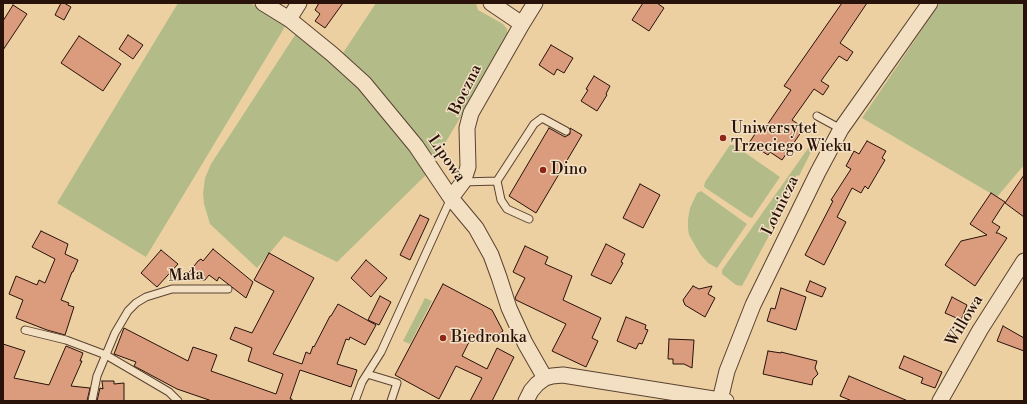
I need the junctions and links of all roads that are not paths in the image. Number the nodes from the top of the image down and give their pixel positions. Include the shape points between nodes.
1 (263, 3) edge
2 (299, 3) edge
3 (491, 3) edge
4 (536, 3) edge
5 (930, 3) edge
6 (290, 19) junction
7 (522, 24) junction
8 (817, 116) dead end
9 (841, 130) junction
10 (566, 131) dead end
11 (497, 181) junction
12 (463, 182) junction
13 (451, 198) junction
14 (529, 219) dead end
15 (1023, 266) edge
16 (228, 289) dead end
17 (25, 330) dead end
18 (106, 355) junction
19 (367, 374) junction
20 (545, 378) junction
21 (92, 401) edge
22 (178, 401) edge
23 (355, 401) edge
24 (391, 401) edge
25 (526, 401) edge
26 (723, 401) edge
27 (940, 401) edge

1 - 6 street, Lipowa
2 - 6 street
3 - 7 street
4 - 7 street, Boczna
5 - 9 street, Lotnicza
6 - 13 street, Lipowa via 364,83 416,146
7 - 12 street, Boczna via 471,113 467,128 468,167
8 - 9 lane
9 - 26 street, Lotnicza via 753,305 727,371
10 - 11 lane via 542,118 534,124
11 - 12 lane
11 - 14 lane via 501,200 508,209
12 - 13 street, Boczna
13 - 19 lane via 381,352
13 - 20 street, Lipowa via 476,228 490,255 525,343
15 - 27 street, Willowa via 980,330
16 - 18 lane, Mała via 172,289 146,297 128,311
17 - 18 lane via 66,340
18 - 21 lane, Mała
18 - 22 lane via 169,392
19 - 23 lane
19 - 24 lane via 396,383
20 - 25 street via 531,391
20 - 26 street via 574,376

